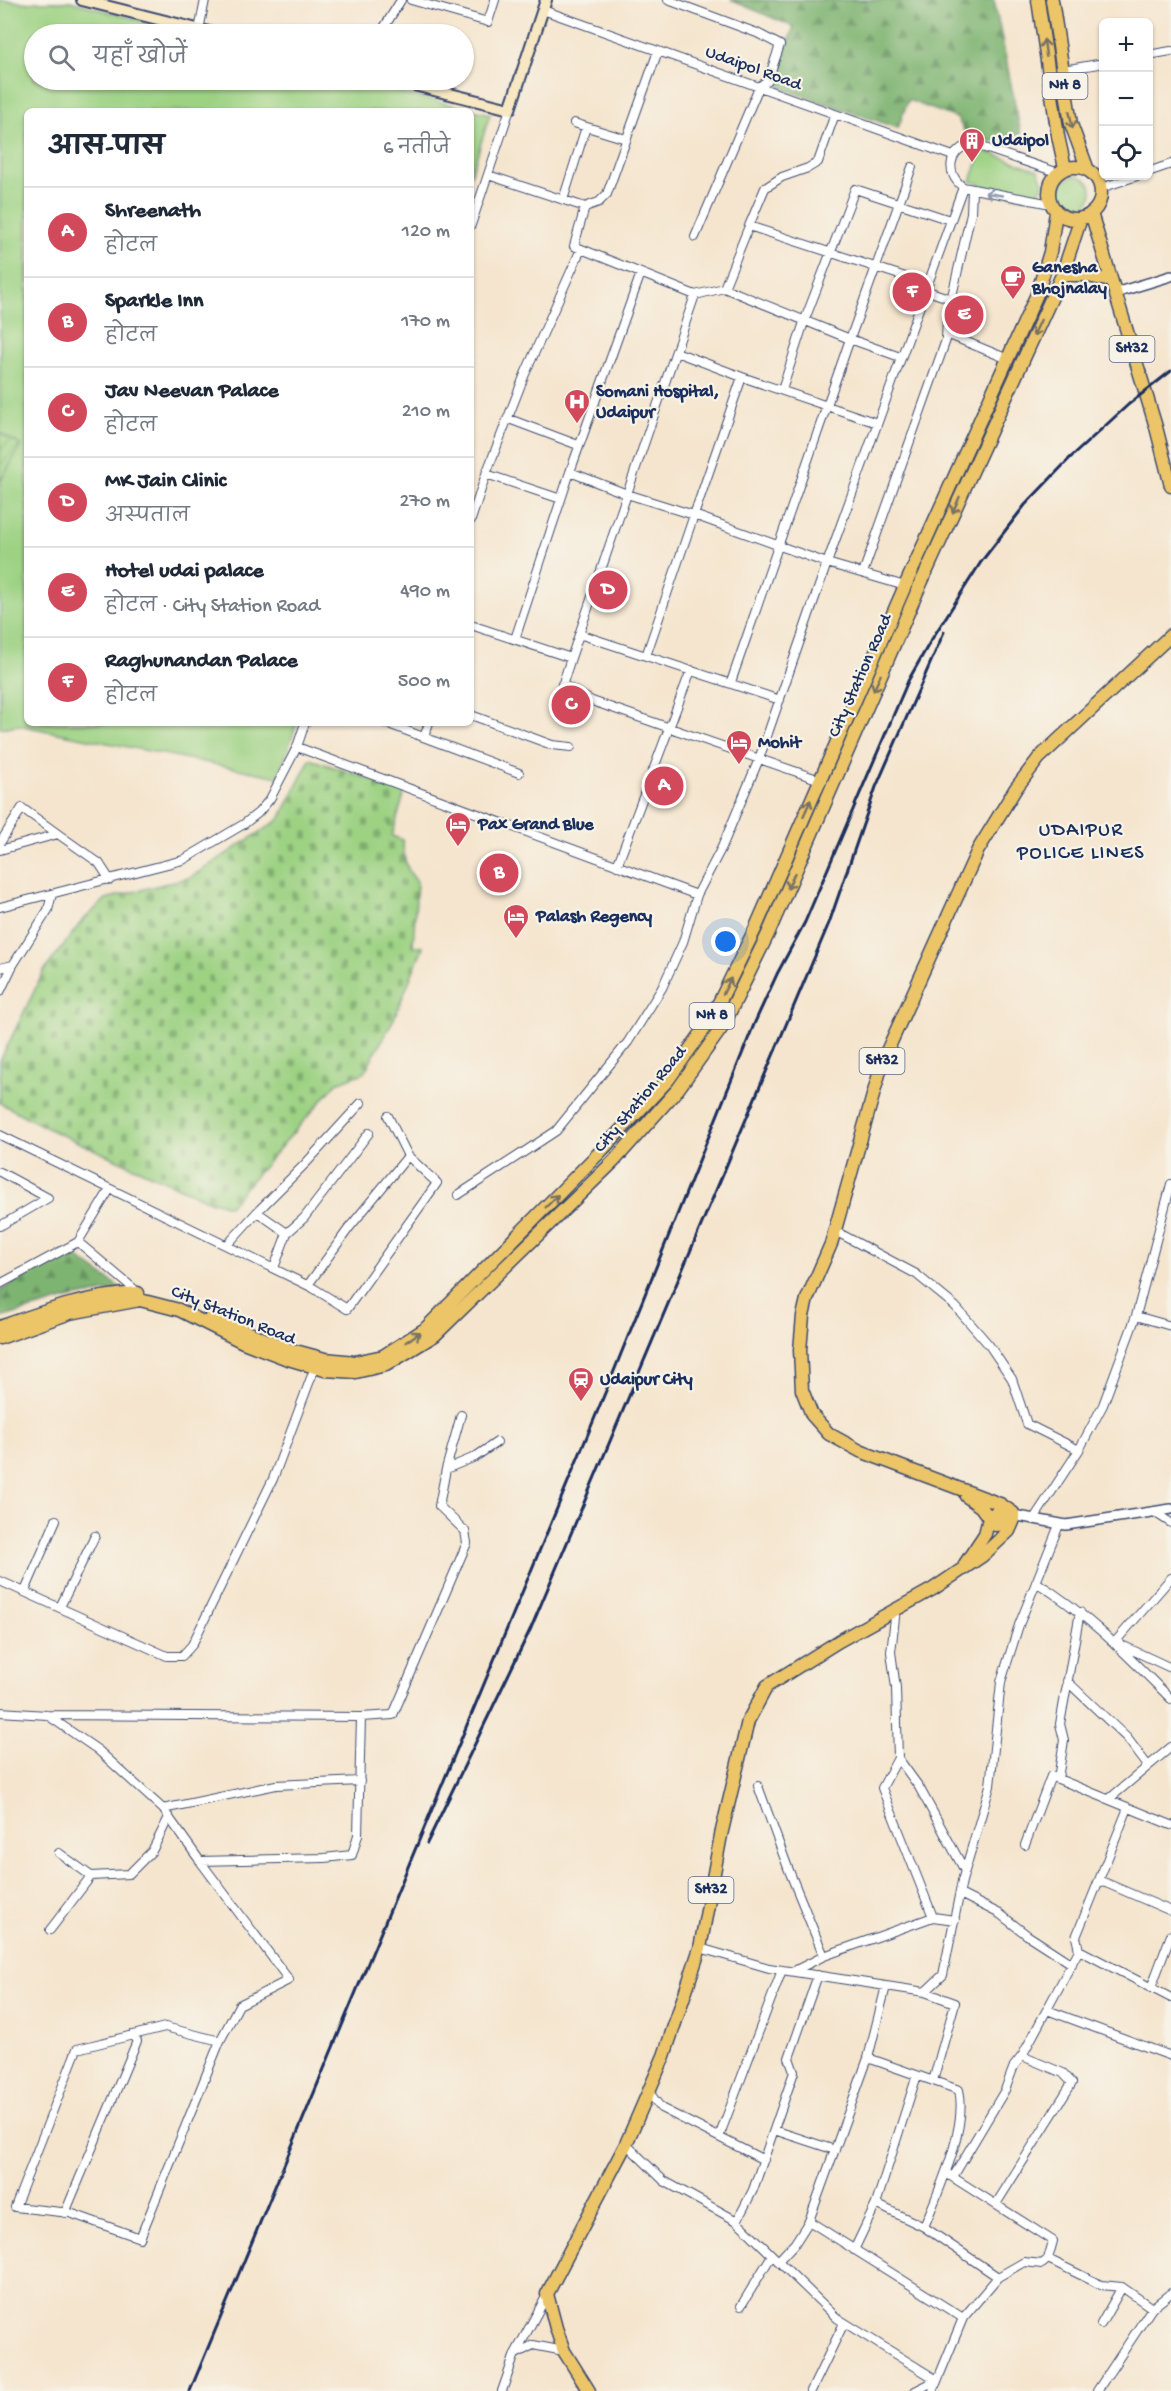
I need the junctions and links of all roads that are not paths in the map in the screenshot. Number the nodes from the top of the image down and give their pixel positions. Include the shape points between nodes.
1 (82, 0) edge
2 (205, 0) edge
3 (401, 0) edge
4 (411, 0) edge
5 (495, 0) edge
6 (668, 0) edge
7 (1038, 0) edge
8 (1052, 0) edge
9 (544, 5) edge
10 (176, 24) edge
11 (201, 24) edge
12 (386, 24) edge
13 (658, 51) junction
14 (1171, 51) edge
15 (1153, 54) edge
16 (1099, 64) edge
17 (1063, 70) junction
18 (759, 87) junction
19 (434, 90) edge
20 (510, 109) junction
21 (835, 114) junction
22 (574, 123) dead end
23 (586, 127) junction
24 (626, 139) junction
25 (953, 156) junction
26 (1171, 164) edge
27 (912, 167) dead end
28 (1060, 170) junction
29 (1088, 170) junction
30 (1153, 171) edge
31 (488, 174) junction
32 (1125, 180) edge
33 (963, 187) junction
34 (1101, 188) junction
35 (972, 190) junction
36 (563, 200) junction
37 (899, 204) junction
38 (585, 207) junction
39 (1054, 208) junction
40 (474, 216) edge
41 (1086, 216) junction
42 (950, 220) junction
43 (749, 226) junction
44 (695, 237) dead end
45 (581, 249) junction
46 (829, 252) junction
47 (877, 268) junction
48 (641, 273) junction
49 (1062, 275) junction
50 (1171, 276) edge
51 (926, 287) junction
52 (1113, 287) junction
53 (724, 288) junction
54 (695, 295) junction
55 (951, 299) junction
56 (804, 322) junction
57 (947, 334) junction
58 (850, 339) junction
59 (676, 352) junction
60 (900, 357) junction
61 (1008, 359) junction
62 (742, 377) junction
63 (782, 390) junction
64 (827, 406) junction
65 (509, 419) junction
66 (877, 423) junction
67 (578, 445) junction
68 (570, 472) junction
69 (486, 474) junction
70 (1171, 486) edge
71 (627, 494) junction
72 (561, 499) junction
73 (474, 511) edge
74 (694, 516) junction
75 (779, 545) junction
76 (827, 562) junction
77 (863, 573) junction
78 (904, 586) junction
79 (474, 626) edge
80 (579, 634) junction
81 (1171, 635) edge
82 (515, 639) junction
83 (646, 656) junction
84 (572, 658) junction
85 (691, 670) junction
86 (731, 682) junction
87 (780, 700) junction
88 (474, 716) edge
89 (304, 726) edge
90 (394, 726) edge
91 (428, 726) edge
92 (669, 728) junction
93 (424, 737) junction
94 (297, 747) junction
95 (571, 747) dead end
96 (759, 759) junction
97 (519, 773) dead end
98 (820, 780) junction
99 (833, 786) junction
100 (58, 834) junction
101 (0, 843) edge
102 (0, 850) edge
103 (618, 866) junction
104 (110, 880) junction
105 (52, 894) junction
106 (697, 895) junction
107 (0, 907) edge
108 (13, 965) junction
109 (0, 968) edge
110 (0, 992) edge
111 (361, 1103) dead end
112 (388, 1116) dead end
113 (369, 1133) dead end
114 (0, 1135) edge
115 (408, 1156) junction
116 (0, 1172) edge
117 (1171, 1184) edge
118 (110, 1189) junction
119 (458, 1196) dead end
120 (257, 1212) junction
121 (0, 1226) edge
122 (835, 1231) junction
123 (287, 1233) junction
124 (78, 1242) junction
125 (226, 1245) junction
126 (274, 1268) junction
127 (0, 1284) edge
128 (308, 1285) junction
129 (140, 1293) junction
130 (151, 1303) junction
131 (1136, 1316) junction
132 (1171, 1326) edge
133 (0, 1327) edge
134 (0, 1338) edge
135 (315, 1367) junction
136 (461, 1415) dead end
137 (497, 1442) dead end
138 (1079, 1450) junction
139 (446, 1469) junction
140 (948, 1484) junction
141 (1171, 1509) edge
142 (1154, 1512) junction
143 (1013, 1515) junction
144 (989, 1518) junction
145 (56, 1520) dead end
146 (1033, 1520) junction
147 (1171, 1523) edge
148 (1059, 1525) junction
149 (95, 1536) dead end
150 (960, 1570) junction
151 (1171, 1578) edge
152 (0, 1581) edge
153 (1036, 1582) junction
154 (25, 1591) junction
155 (60, 1607) junction
156 (896, 1609) junction
157 (1080, 1612) junction
158 (1115, 1642) junction
159 (1171, 1668) edge
160 (1067, 1681) junction
161 (1171, 1698) edge
162 (0, 1712) edge
163 (47, 1715) junction
164 (361, 1718) junction
165 (1171, 1747) edge
166 (898, 1758) junction
167 (1148, 1766) junction
168 (1058, 1779) junction
169 (360, 1781) junction
170 (758, 1786) dead end
171 (1109, 1799) junction
172 (1128, 1808) junction
173 (163, 1809) junction
174 (169, 1817) junction
175 (1171, 1825) edge
176 (1025, 1845) dead end
177 (58, 1853) dead end
178 (200, 1861) junction
179 (965, 1871) junction
180 (91, 1876) junction
181 (1099, 1880) junction
182 (960, 1894) junction
183 (1171, 1911) edge
184 (933, 1917) junction
185 (955, 1920) junction
186 (50, 1930) dead end
187 (1171, 1935) edge
188 (700, 1948) junction
189 (1079, 1950) junction
190 (824, 1956) junction
191 (1072, 1964) junction
192 (782, 1970) junction
193 (793, 1971) junction
194 (818, 1975) junction
195 (886, 1986) junction
196 (1151, 1988) junction
197 (925, 1992) junction
198 (1171, 1998) edge
199 (1047, 2010) junction
200 (132, 2035) junction
201 (220, 2041) junction
202 (1022, 2056) junction
203 (1171, 2056) edge
204 (868, 2058) junction
205 (917, 2075) junction
206 (933, 2081) junction
207 (648, 2091) junction
208 (774, 2130) junction
209 (719, 2137) junction
210 (626, 2144) junction
211 (835, 2150) junction
212 (764, 2160) junction
213 (950, 2175) junction
214 (876, 2204) junction
215 (996, 2204) junction
216 (65, 2212) junction
217 (737, 2221) junction
218 (809, 2222) junction
219 (924, 2228) junction
220 (854, 2250) junction
221 (772, 2254) junction
222 (1048, 2259) junction
223 (778, 2261) junction
224 (998, 2277) junction
225 (1122, 2287) junction
226 (1171, 2293) edge
227 (547, 2294) junction
228 (741, 2306) dead end
229 (1152, 2308) junction
230 (963, 2318) junction
231 (844, 2323) junction
232 (1101, 2324) dead end
233 (564, 2350) junction
234 (515, 2354) junction
235 (936, 2380) junction
236 (502, 2391) edge
237 (589, 2391) edge
238 (811, 2391) edge
239 (915, 2391) edge
240 (933, 2391) edge
241 (1097, 2391) edge

1 - 10 main road
2 - 11 street
3 - 12 street
4 - 5 street via 488,22
6 - 18 street via 778,43 771,74
28 -> 7 main road, NH 8
8 - 17 main road, NH 8
9 - 13 street, Udaipol Road
9 - 20 main road
13 - 18 street, Udaipol Road
13 - 24 street
14 - 15 street
16 - 17 street
17 -> 29 main road, NH 8 via 1071,124
18 - 21 street, Udaipol Road
18 - 44 street
19 - 20 main road
20 - 31 street
21 - 25 street, Udaipol Road
21 - 43 street via 818,162 765,188
22 - 23 street
23 - 24 street
23 - 36 street
24 - 38 street via 607,194
25 - 28 street via 960,148 973,144
25 - 33 street via 951,174
26 - 30 street
27 - 37 street
28 - 29 main road via 1072,166
28 - 39 main road via 1049,187
29 - 34 main road
31 - 36 street
31 - 40 street
32 - 34 street
33 - 35 street
33 - 42 street
34 - 41 main road via 1100,202
39 -> 35 street
35 - 55 street via 969,223
36 - 38 street
37 - 42 street
37 - 46 street via 855,189
37 - 47 street
38 - 45 street via 574,246
39 - 41 main road via 1068,218
39 - 61 main road, City Station Road / NH 8 via 1044,277
41 - 49 main road, City Station Road / NH 8
41 - 52 main road, SH32
42 - 51 street
43 - 46 street
43 - 53 street
45 - 48 street
45 - 65 street
46 - 47 street
46 - 56 street
47 - 51 street
47 - 58 street
48 - 54 street
48 - 67 street
49 - 52 main road via 1083,275
49 -> 99 main road, City Station Road / NH 8
50 - 52 street
51 - 55 street
51 - 60 street
52 - 70 main road, SH32
53 - 54 street
53 - 56 street
54 - 59 street
55 - 57 street
56 - 58 street
56 - 63 street
57 - 61 street
57 - 77 street
58 - 60 street
58 - 64 street
59 - 62 street
59 - 71 street
60 - 66 street
61 - 78 main road, City Station Road / NH 8
62 - 63 street
62 - 74 street
63 - 64 street
64 - 66 street
64 - 75 street
65 - 67 street
65 - 69 street
66 - 76 street
67 - 68 street
68 - 71 street
68 - 72 street
69 - 72 street
69 - 73 street
71 - 74 street
71 - 80 street
72 - 82 street
74 - 75 street
74 - 83 street
75 - 76 street
75 - 86 street
76 - 77 street
76 - 87 street
77 - 78 street
78 - 98 main road, City Station Road / NH 8
79 - 82 street
80 - 83 street
80 - 84 street
81 - 122 main road, SH32 via 1039,758 978,850 883,1060
82 - 84 street
83 - 85 street
84 - 92 street via 561,688
85 - 86 street
85 - 92 street
86 - 87 street
87 - 96 street
88 - 95 street via 552,745
89 - 94 street
90 - 93 street
91 - 93 street
92 - 96 street
92 - 103 street
93 - 97 street
94 - 103 street
94 - 104 street via 270,799 244,824 183,860
96 - 98 street
96 - 106 street
98 - 99 street
129 -> 98 main road, City Station Road / NH 8 via 178,1302 247,1334 325,1359 355,1362 383,1356 425,1329 603,1149 687,1055 715,1011 756,927
99 -> 135 main road, City Station Road / NH 8 via 723,1026 678,1089 621,1153 435,1335 386,1365 356,1372
100 - 101 street via 22,808
100 - 102 street
100 - 104 street via 99,863
103 - 106 street
104 - 105 street
105 - 107 street
105 - 108 street via 48,910
106 - 119 street via 683,942 662,988 628,1042 556,1131
108 - 109 street
108 - 110 street
111 - 120 street
112 - 115 street
113 - 123 street via 304,1218
114 - 118 street
115 - 128 street
115 - 128 street via 438,1183 347,1309
116 - 121 street via 48,1198
117 - 131 street
118 - 124 street
118 - 125 street
120 - 123 street
120 - 125 street
122 - 138 street via 916,1274 955,1306 1012,1379 1027,1424
122 - 140 main road, SH32 via 803,1316 800,1373 806,1403 820,1424 840,1442
123 - 126 street
124 - 127 street
124 - 129 street
125 - 126 street
126 - 128 street
129 - 130 street
129 - 133 main road, City Station Road / NH 8 via 67,1304
130 - 134 main road, City Station Road / NH 8 via 140,1300 70,1312
130 - 135 main road, City Station Road / NH 8 via 179,1310 243,1342
131 - 132 street
131 - 138 street via 1103,1405
135 - 155 street via 273,1479 192,1645 182,1656 166,1656
136 - 139 street
137 - 139 street
138 - 146 street
139 - 164 street via 439,1506 465,1531 467,1543 393,1715
140 - 143 main road, SH32 via 1000,1504
140 - 144 main road via 978,1504
141 - 142 street
142 - 147 street
142 - 148 street
143 - 144 main road via 1003,1525 995,1525
143 - 146 street
143 - 150 main road, SH32 via 1011,1527 998,1542
144 - 150 main road via 980,1542
145 - 154 street
146 - 148 street
148 - 153 street
149 - 155 street
150 - 156 main road, SH32
151 - 158 street
152 - 154 street
153 - 157 street
153 - 179 street via 1001,1682 990,1786
154 - 155 street
156 - 166 street via 891,1652
156 - 188 main road, SH32 via 767,1686 748,1720
157 - 158 street
157 - 160 street
158 - 159 street
158 - 161 street
160 - 167 street via 1127,1738
160 - 168 street via 1060,1724 1064,1740
162 - 163 street
163 - 164 street
163 - 173 street via 98,1750
164 - 169 street
165 - 167 street
166 - 179 street via 919,1787
166 - 184 street via 882,1788
167 - 171 street
168 - 171 street
168 - 176 street via 1051,1776
169 - 173 street via 276,1785
169 - 178 street via 358,1835 352,1855
170 - 190 street
171 - 172 street
172 - 175 street
172 - 181 street
173 - 174 street
174 - 178 street
174 - 180 street via 152,1851 129,1874
177 - 180 street
178 - 201 street via 289,1980 239,2005
179 - 182 street
180 - 186 street
181 - 183 street
181 - 189 street via 1076,1937
182 - 185 street
182 - 191 street via 1000,1914
184 - 185 street
184 - 190 street
185 - 197 street via 943,1975
187 - 196 street
188 - 192 street
188 - 207 main road, SH32 via 664,2056
189 - 191 street
189 - 196 street
190 - 193 street
191 - 199 street
192 - 193 street
192 - 209 street
193 - 194 street
194 - 195 street
194 - 208 street via 789,2058 794,2072
195 - 197 street
195 - 204 street
196 - 198 street
197 - 206 street via 955,2003
199 - 202 street
199 - 203 street
200 - 201 street via 165,2027
200 - 216 street via 137,2041
200 - 216 street via 77,2049 15,2207
201 - 216 street via 140,2238
202 - 213 street via 1005,2090
202 - 215 street via 1063,2073 1072,2083
204 - 205 street
204 - 211 street
205 - 206 street
205 - 214 street
206 - 213 street via 959,2090 963,2106
207 - 209 street via 661,2108
207 - 210 main road, SH32
208 - 211 street
208 - 212 street
209 - 212 street
210 - 217 street via 664,2181
210 - 227 main road, SH32
211 - 218 street
212 - 217 street
213 - 215 street
213 - 219 street
214 - 219 street
214 - 220 street
215 - 222 street via 1053,2241
217 - 221 street
218 - 220 street
218 - 223 street
219 - 224 street
220 - 230 street
221 - 223 street
221 - 228 street
222 - 224 street via 1042,2264 1024,2262
222 - 225 street via 1101,2285
223 - 231 street
224 - 230 street
225 - 229 street
225 - 232 street
226 - 229 street
227 - 233 main road
227 - 234 street
229 - 241 street
230 - 235 street
231 - 235 street
231 - 238 street
233 - 234 street via 533,2345
233 - 237 main road
234 - 236 street
235 - 239 street
235 - 240 street

